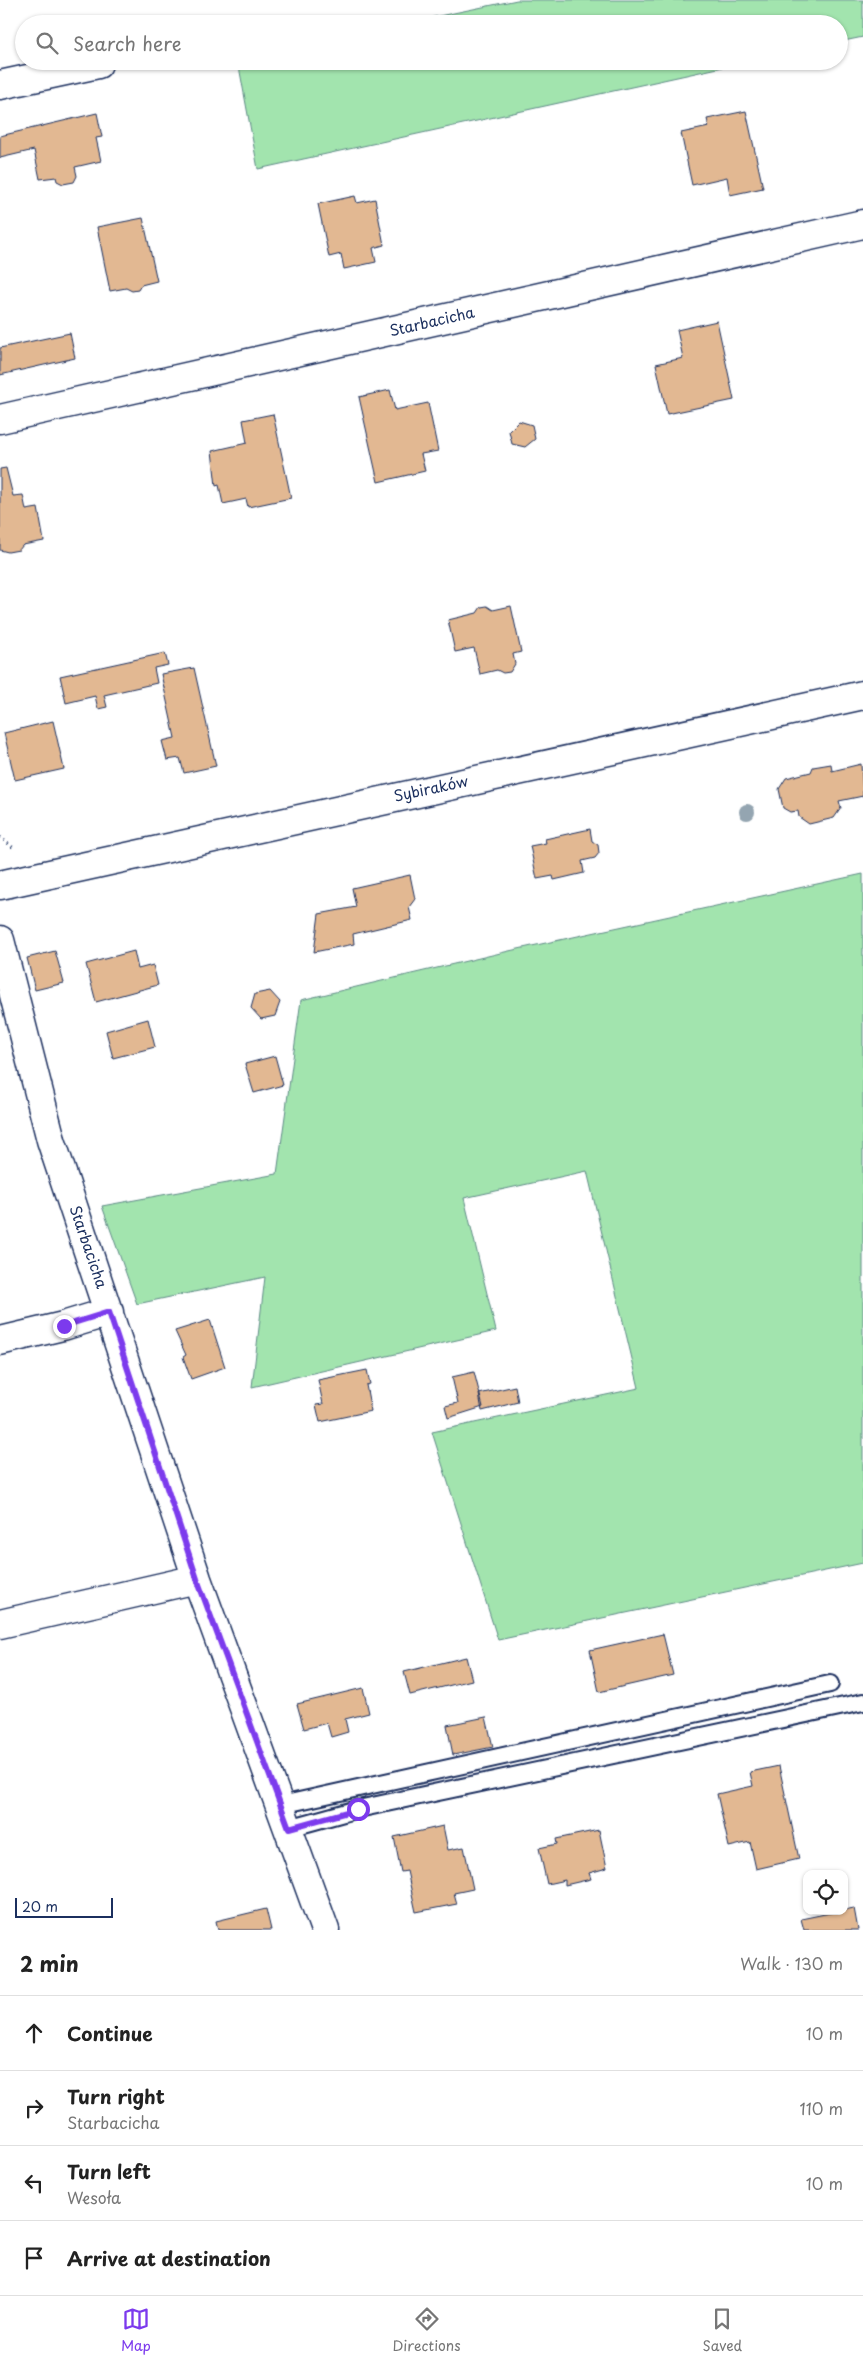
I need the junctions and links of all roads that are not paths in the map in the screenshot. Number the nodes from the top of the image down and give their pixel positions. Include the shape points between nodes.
1 (70, 70) edge
2 (0, 85) edge
3 (863, 224) edge
4 (0, 419) edge
5 (863, 695) edge
6 (0, 885) edge
7 (0, 940) edge
8 (109, 1312) junction
9 (0, 1341) edge
10 (197, 1579) junction
11 (0, 1624) edge
12 (830, 1684) dead end
13 (863, 1702) edge
14 (285, 1816) junction
15 (325, 1930) edge

1 - 2 street
3 - 4 street, Starbacicha
5 - 6 street, Sybiraków
7 - 8 street, Starbacicha via 51,1140
8 - 9 street
8 - 10 street, Starbacicha
10 - 11 street
10 - 14 street, Starbacicha
12 - 14 lane
13 - 14 lane via 358,1809
14 - 15 street, Starbacicha

